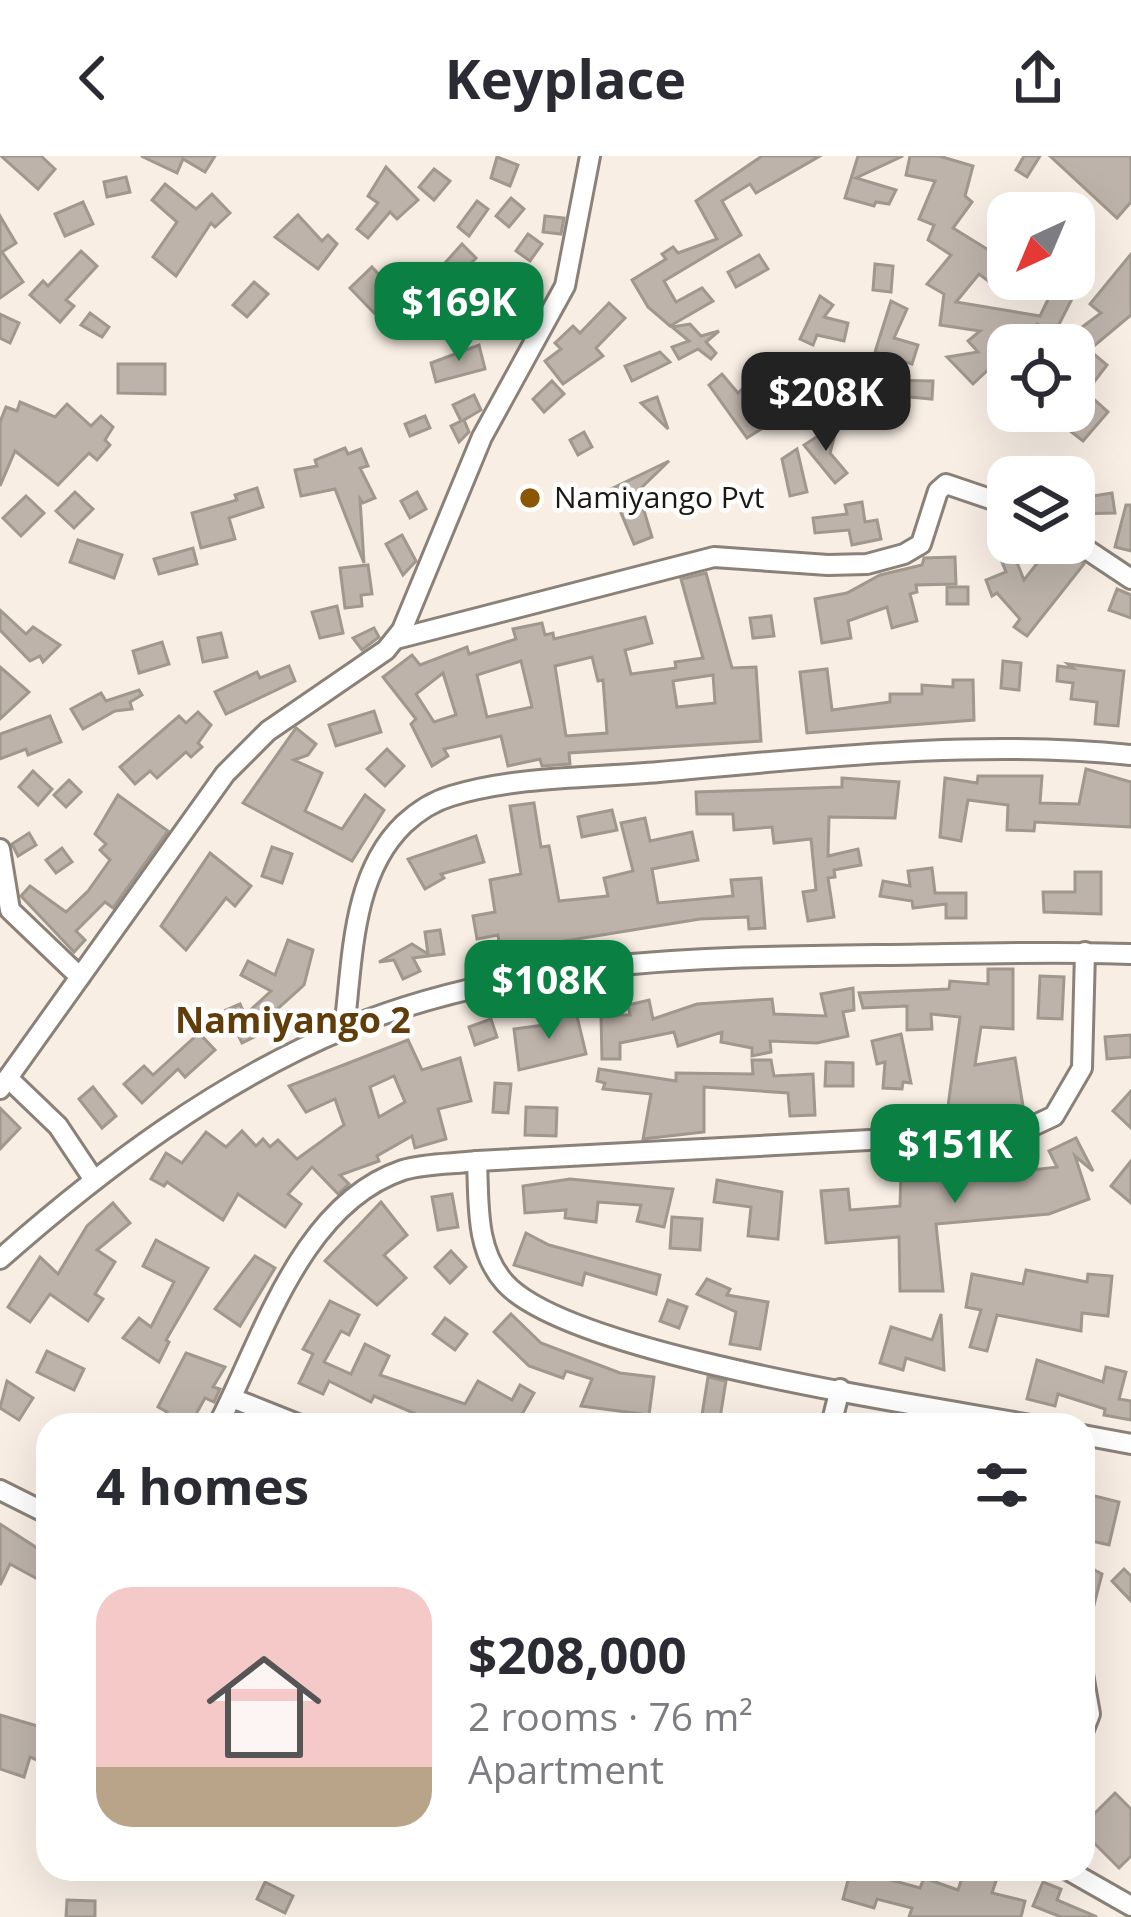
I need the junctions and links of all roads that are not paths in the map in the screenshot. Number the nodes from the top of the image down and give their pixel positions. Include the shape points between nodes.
1 (590, 156) edge
2 (987, 498) edge
3 (1095, 555) edge
4 (1131, 579) edge
5 (396, 639) junction
6 (1131, 755) edge
7 (0, 849) edge
8 (5, 906) edge
9 (1084, 952) junction
10 (1131, 954) edge
11 (80, 976) junction
12 (344, 1029) junction
13 (4, 1084) edge
14 (477, 1161) junction
15 (94, 1180) junction
16 (0, 1259) edge
17 (840, 1389) junction
18 (232, 1398) junction
19 (224, 1413) edge
20 (270, 1413) edge
21 (834, 1413) edge
22 (967, 1413) edge
23 (1095, 1437) edge
24 (1131, 1444) edge
25 (0, 1490) edge
26 (36, 1508) edge
27 (1087, 1881) edge
28 (1131, 1906) edge

1 - 5 street via 565,286 482,437
2 - 5 street via 946,484 920,544 867,564 714,557
3 - 4 street
5 - 11 street via 268,731 225,774
6 - 12 street via 1048,746 778,761 446,797 404,824 367,880
7 - 8 street
8 - 11 street
9 - 10 street
9 - 12 street via 771,956 585,970 450,993
9 - 14 street via 1082,1068 1054,1116 1020,1132
11 - 13 street
12 - 15 street via 244,1081
13 - 15 street via 58,1126
14 - 17 street via 489,1260 524,1300 558,1319 716,1364
14 - 18 street via 405,1169 366,1189 328,1223
15 - 16 street
17 - 21 street
17 - 22 street
18 - 19 street
18 - 20 street
23 - 24 street
25 - 26 street
27 - 28 street

